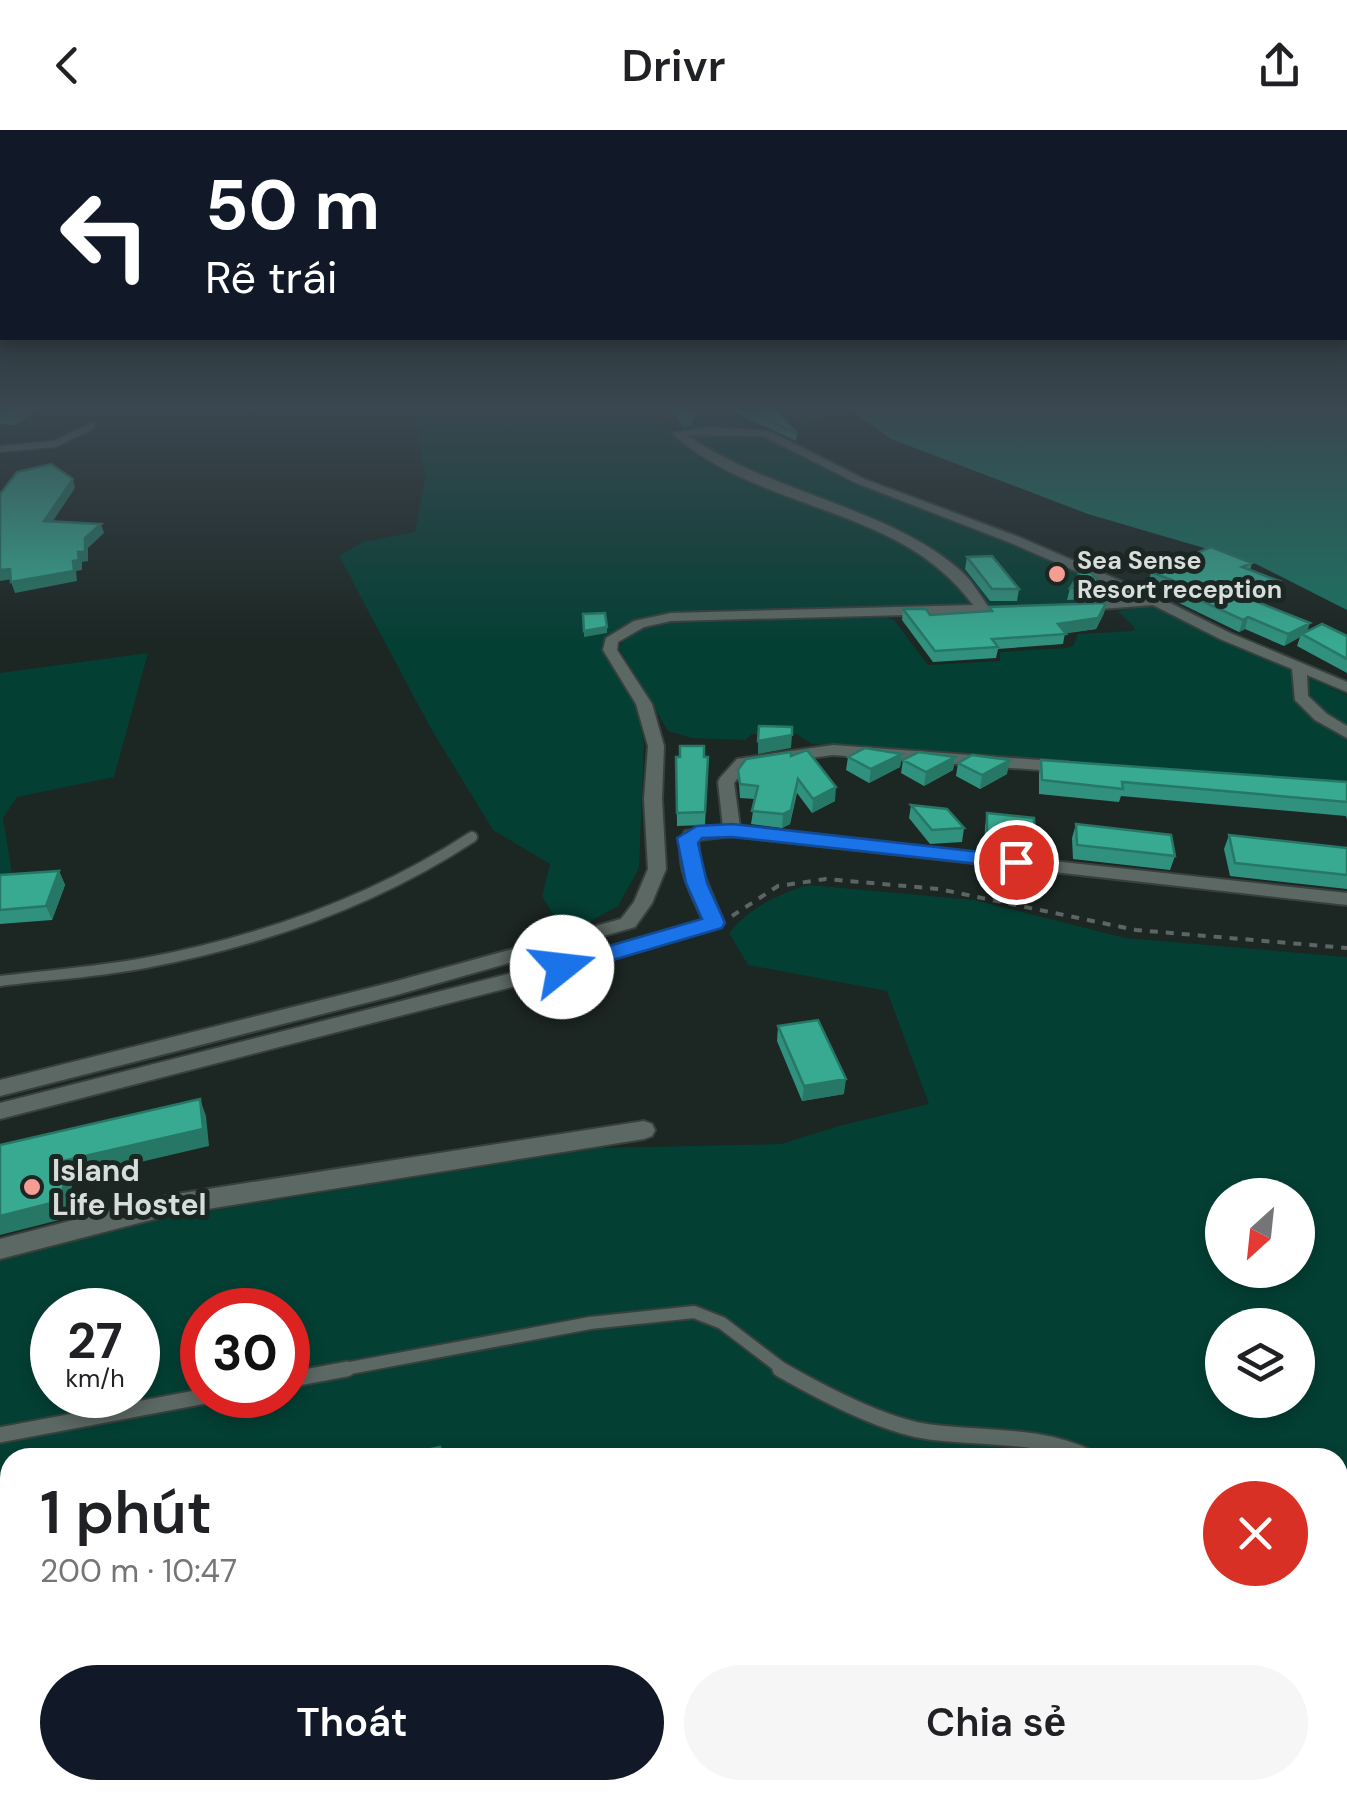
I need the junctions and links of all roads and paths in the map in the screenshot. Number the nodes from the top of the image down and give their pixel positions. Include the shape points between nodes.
1 (778, 488) edge
2 (878, 488) edge
3 (1155, 601) junction
4 (1061, 608) edge
5 (1299, 667) junction
6 (1347, 687) edge
7 (1347, 733) edge
8 (1087, 768) edge
9 (732, 830) junction
10 (472, 837) dead end
11 (1347, 900) edge
12 (714, 923) junction
13 (1347, 948) edge
14 (0, 981) edge
15 (0, 1088) edge
16 (0, 1110) edge
17 (644, 1130) dead end
18 (0, 1250) edge
19 (310, 1376) edge
20 (180, 1401) edge
21 (0, 1435) edge
22 (1066, 1448) edge

1 - 15 street via 903,537 954,569 991,609 671,617 620,632 610,650 644,704 656,746 656,868 628,924 293,1018
2 - 3 street
3 - 4 street
3 - 5 street
5 - 6 street
5 - 7 street via 1300,697
8 - 9 street via 833,750 743,762 726,782
9 - 11 street
9 - 12 street via 688,838 696,883
10 - 14 lane via 391,886 276,929 164,959
12 - 13 path via 778,886 826,879 940,888 1136,930
12 - 16 street
17 - 18 street via 170,1205
19 - 22 lane via 590,1323 694,1312 722,1322 777,1367 830,1397 927,1432
20 - 21 lane

